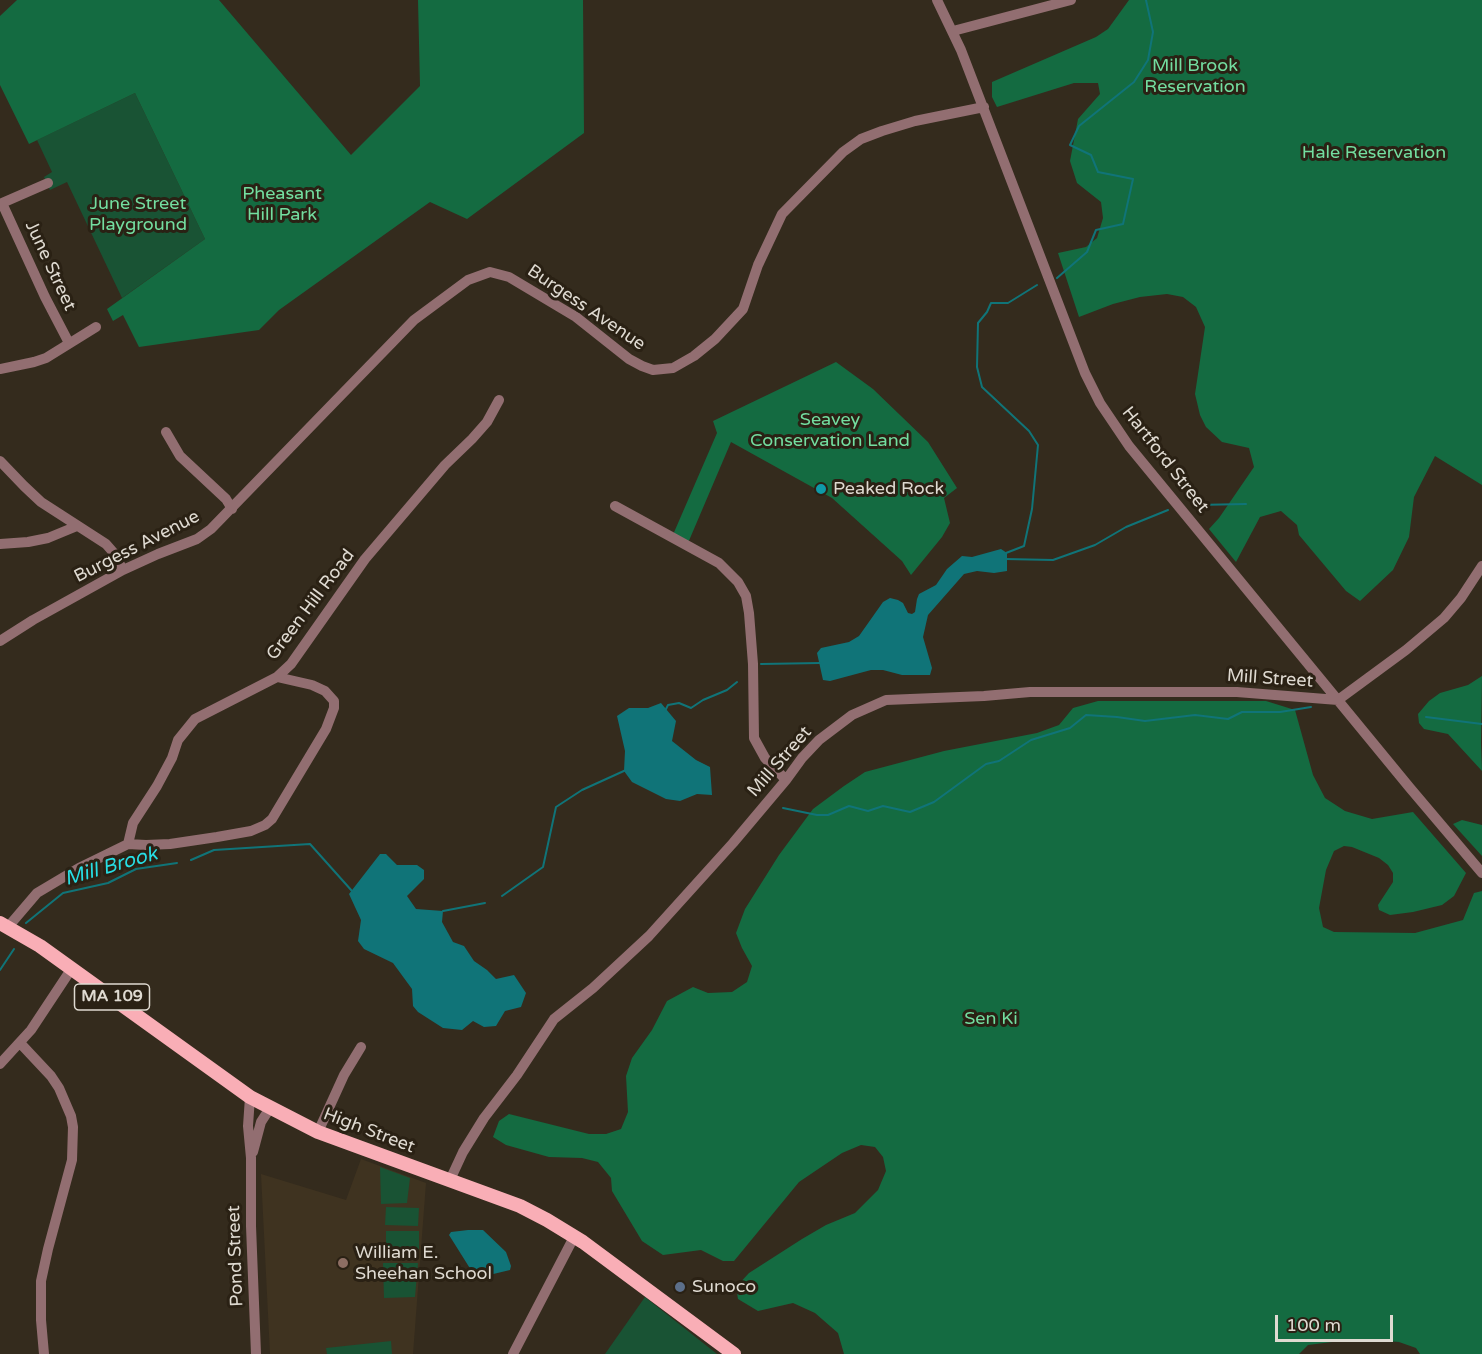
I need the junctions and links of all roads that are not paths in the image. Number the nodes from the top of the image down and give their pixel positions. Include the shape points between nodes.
1 (937, 0) edge
2 (1071, 0) edge
3 (953, 31) junction
4 (984, 107) junction
5 (48, 183) dead end
6 (1, 204) edge
7 (96, 327) dead end
8 (69, 343) junction
9 (0, 369) edge
10 (499, 400) dead end
11 (166, 432) dead end
12 (0, 461) edge
13 (615, 506) dead end
14 (232, 509) junction
15 (76, 526) junction
16 (0, 544) edge
17 (1482, 566) edge
18 (123, 570) junction
19 (0, 641) edge
20 (277, 677) junction
21 (1338, 700) junction
22 (786, 780) junction
23 (129, 843) junction
24 (1482, 873) edge
25 (4, 925) edge
26 (72, 968) junction
27 (21, 1044) junction
28 (361, 1047) dead end
29 (0, 1064) edge
30 (250, 1097) junction
31 (270, 1108) junction
32 (318, 1132) junction
33 (251, 1158) junction
34 (450, 1180) junction
35 (574, 1237) junction
36 (44, 1354) edge
37 (256, 1354) edge
38 (513, 1354) edge
39 (734, 1354) edge

1 - 3 street, Hartford Street
2 - 3 street
3 - 4 street, Hartford Street
4 - 14 street, Burgess Avenue via 882,131 843,152 782,214 743,309 715,339 673,368 653,370 629,359 576,317 509,277 490,272 468,280 414,320
4 - 21 street, Hartford Street via 1085,374 1100,403 1129,446
5 - 6 street
6 - 8 street, June Street
7 - 8 street
8 - 9 street via 41,360
10 - 20 street, Green Hill Road via 487,422 393,524 291,664
11 - 14 street via 180,456
12 - 15 street via 41,502
13 - 22 street via 719,563 738,582 746,596 749,614 754,738 765,758
14 - 18 street, Burgess Avenue via 197,539
15 - 16 street via 48,538
15 - 18 street via 106,544
17 - 21 street via 1444,618
18 - 19 street, Burgess Avenue
20 - 23 street, Green Hill Road via 195,719 178,740 157,786 133,823
20 - 23 street via 325,691 334,708 326,729 273,819 251,831 217,837 170,844
21 - 22 street, Mill Street via 1237,692 1030,692 886,700 852,715 819,740
21 - 24 street, Hartford Street
22 - 34 street, Mill Street via 649,936 608,976 554,1019 484,1118
23 - 25 street via 37,892
25 - 26 main road, High Street / MA 109
26 - 27 street
26 - 30 main road, High Street / MA 109
27 - 29 street
27 - 36 street via 59,1088 73,1127 72,1160 41,1281
28 - 32 street
30 - 31 main road, High Street / MA 109
30 - 33 street, Pond Street
31 - 32 main road, High Street / MA 109
31 - 33 street, Pond Street via 261,1122
32 - 34 main road, High Street / MA 109
33 - 37 street, Pond Street
34 - 35 main road, High Street / MA 109 via 520,1206
35 - 38 street
35 - 39 main road, High Street / MA 109

